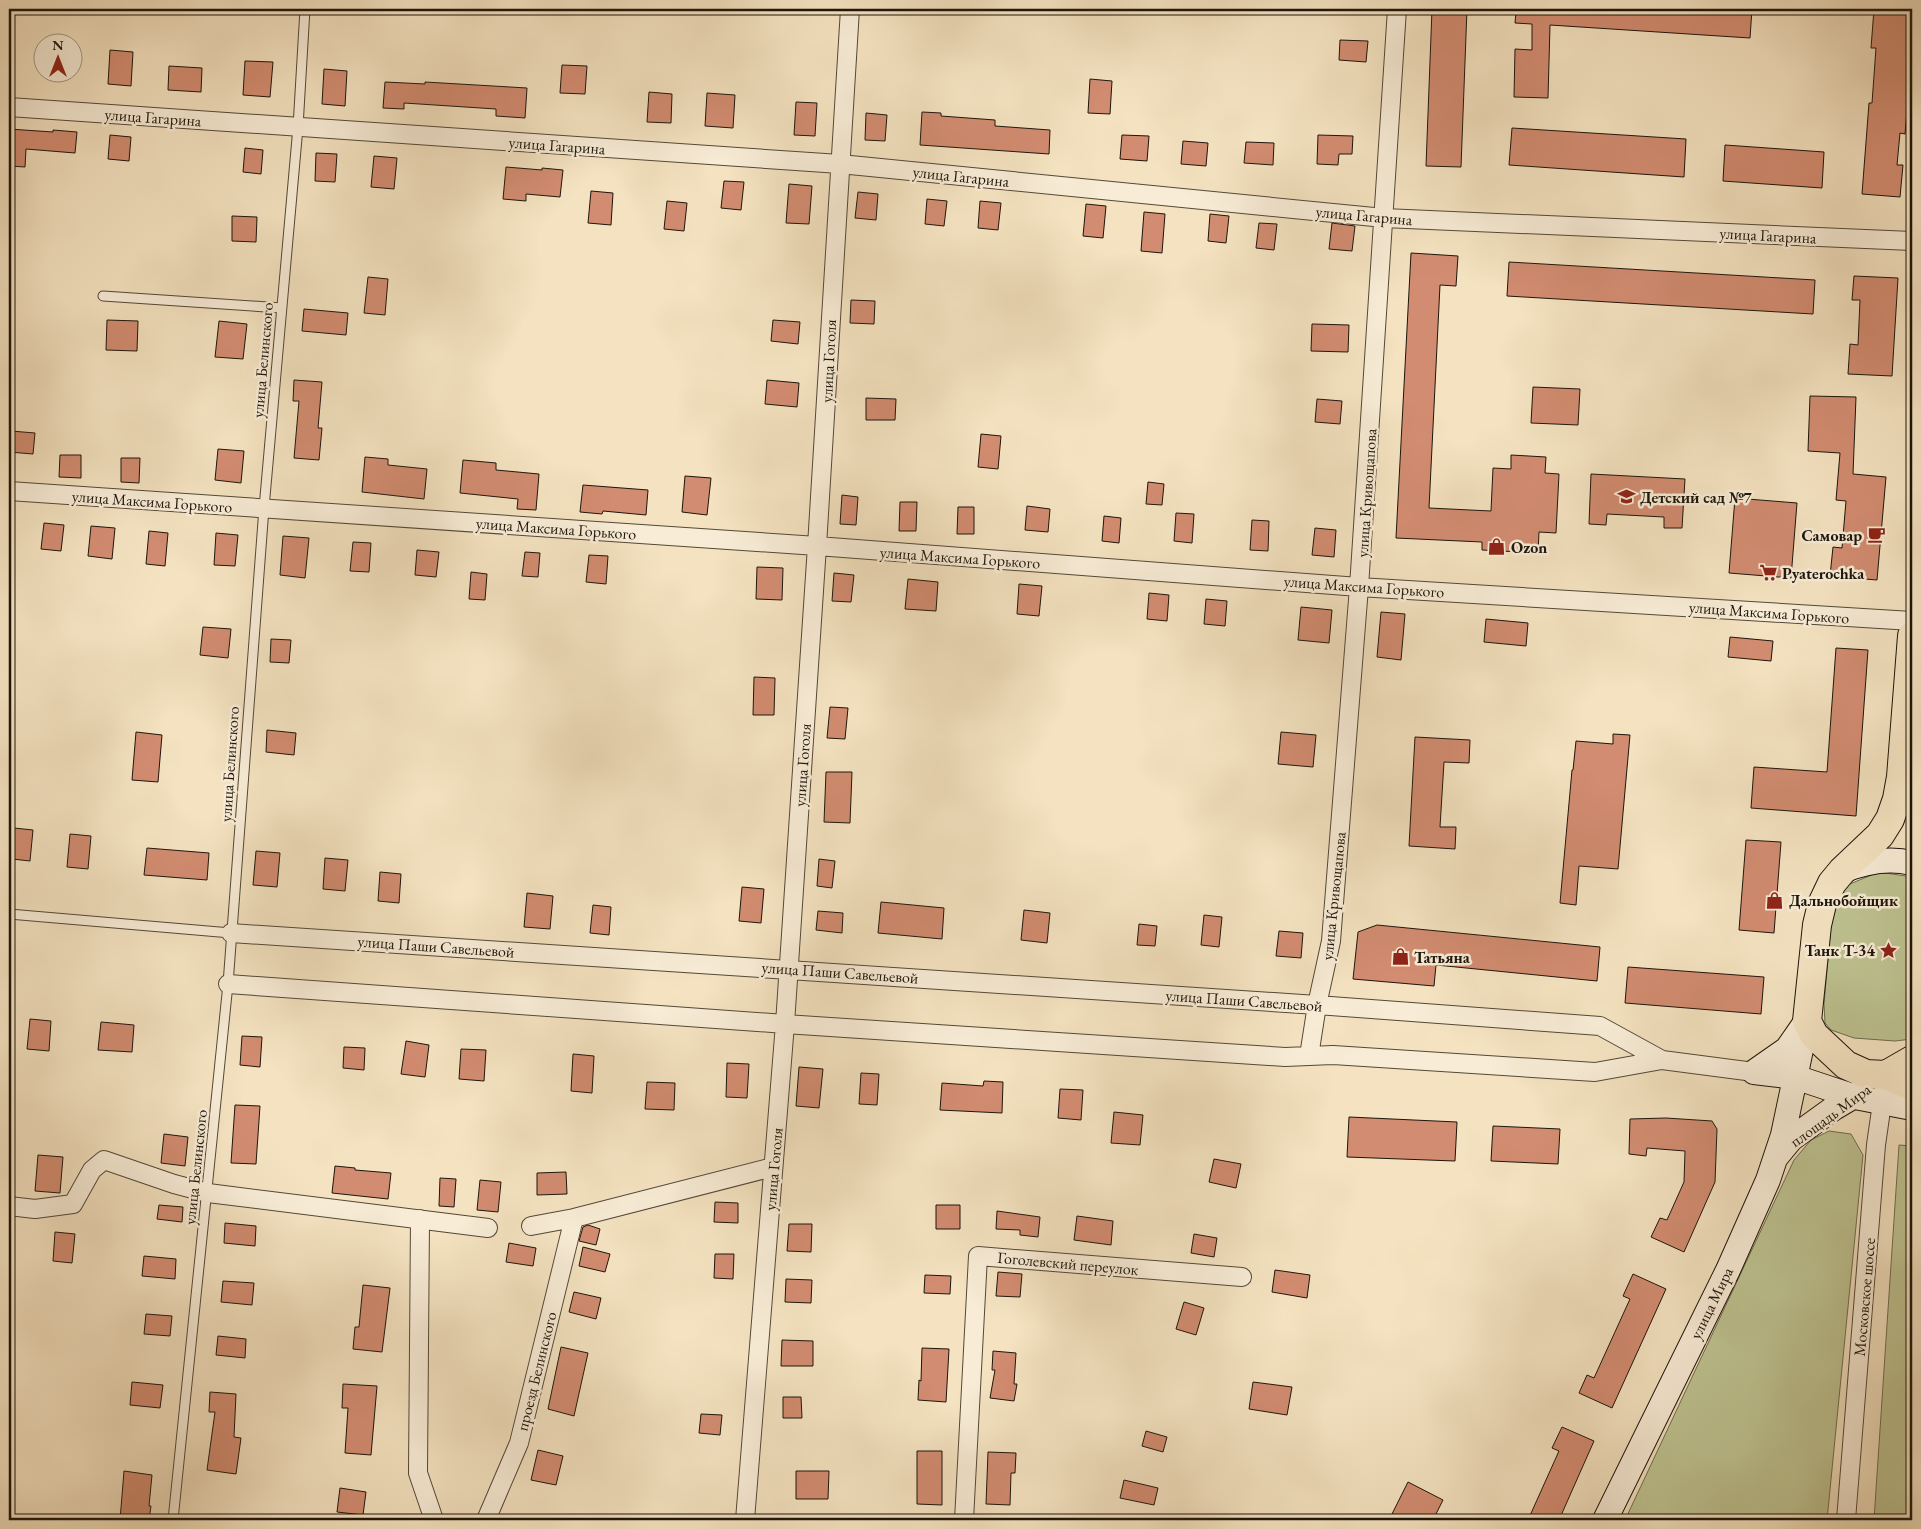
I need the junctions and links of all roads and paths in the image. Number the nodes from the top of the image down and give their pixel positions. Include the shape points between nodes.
1 (305, 9) edge
2 (850, 9) edge
3 (1397, 9) edge
4 (9, 108) edge
5 (298, 127) junction
6 (840, 164) junction
7 (1384, 218) junction
8 (1912, 241) edge
9 (103, 296) dead end
10 (282, 308) junction
11 (9, 491) edge
12 (264, 508) junction
13 (817, 546) junction
14 (1359, 587) junction
15 (1912, 621) edge
16 (1912, 636) edge
17 (1901, 778) junction
18 (1912, 822) edge
19 (1912, 863) edge
20 (1842, 871) junction
21 (9, 914) edge
22 (232, 933) junction
23 (788, 969) junction
24 (228, 984) junction
25 (1317, 1005) junction
26 (1807, 1020) junction
27 (784, 1024) junction
28 (1309, 1056) junction
29 (1662, 1060) junction
30 (1912, 1060) edge
31 (1754, 1072) junction
32 (1886, 1075) junction
33 (1795, 1077) junction
34 (1912, 1086) edge
35 (1855, 1097) junction
36 (1883, 1102) junction
37 (1912, 1108) edge
38 (1776, 1157) junction
39 (773, 1167) junction
40 (208, 1193) junction
41 (9, 1206) edge
42 (574, 1218) junction
43 (420, 1219) junction
44 (532, 1226) dead end
45 (488, 1228) dead end
46 (1242, 1277) dead end
47 (173, 1520) edge
48 (434, 1520) edge
49 (486, 1520) edge
50 (745, 1520) edge
51 (964, 1520) edge
52 (1606, 1520) edge
53 (1846, 1520) edge

1 - 5 lane, улица Белинского
2 - 6 street, улица Гоголя
3 - 7 street, улица Кривощапова
4 - 5 street, улица Гагарина
5 - 6 street, улица Гагарина
5 - 10 lane, улица Белинского
6 - 7 street, улица Гагарина
6 - 13 street, улица Гоголя
7 - 8 street, улица Гагарина
7 - 14 street, улица Кривощапова
9 - 10 lane
10 - 12 lane, улица Белинского
11 - 12 street, улица Максима Горького
12 - 13 street, улица Максима Горького
12 - 22 lane, улица Белинского
13 - 14 street, улица Максима Горького
13 - 23 street, улица Гоголя
14 - 15 street, улица Максима Горького
14 - 25 street, улица Кривощапова via 1332,941
16 - 17 main road
17 - 18 main road via 1904,801
17 - 20 main road via 1890,820 1880,835
19 - 20 street via 1881,860 1860,863
20 - 26 main road via 1822,904 1817,925
21 - 22 lane, улица Паши Савельевой
22 - 23 street, улица Паши Савельевой
22 - 24 lane, улица Белинского
23 - 25 street, улица Паши Савельевой
23 - 27 street, улица Гоголя
24 - 27 street, улица Паши Савельевой
24 - 40 lane, улица Белинского
25 - 28 street, улица Кривощапова
25 - 29 street, улица Паши Савельевой via 1600,1026
26 - 31 street via 1787,1049
26 - 32 main road, площадь Мира via 1814,1035 1846,1065 1866,1074
26 - 33 street
27 - 28 street, улица Паши Савельевой
27 - 39 street, улица Гоголя
28 - 29 street, улица Паши Савельевой via 1596,1072
29 - 31 street, улица Паши Савельевой
30 - 32 main road, площадь Мира
31 - 33 street, улица Паши Савельевой
32 - 34 main road, площадь Мира
32 - 35 street, площадь Мира
32 - 36 street, Московское шоссе
33 - 35 street, улица Паши Савельевой
33 - 38 street, улица Мира
35 - 36 street, улица Паши Савельевой
35 - 38 street, площадь Мира via 1791,1139
36 - 37 street, улица Паши Савельевой
36 - 53 street, Московское шоссе via 1876,1145
38 - 52 street, улица Мира via 1728,1270
39 - 42 street
39 - 50 street, улица Гоголя
40 - 41 street via 104,1160 92,1170 73,1204 35,1209
40 - 43 street
40 - 47 lane, улица Белинского
42 - 44 street
42 - 49 street, проезд Белинского via 518,1443
43 - 45 street
43 - 48 street via 418,1472
46 - 51 street, Гоголевский переулок via 978,1256

